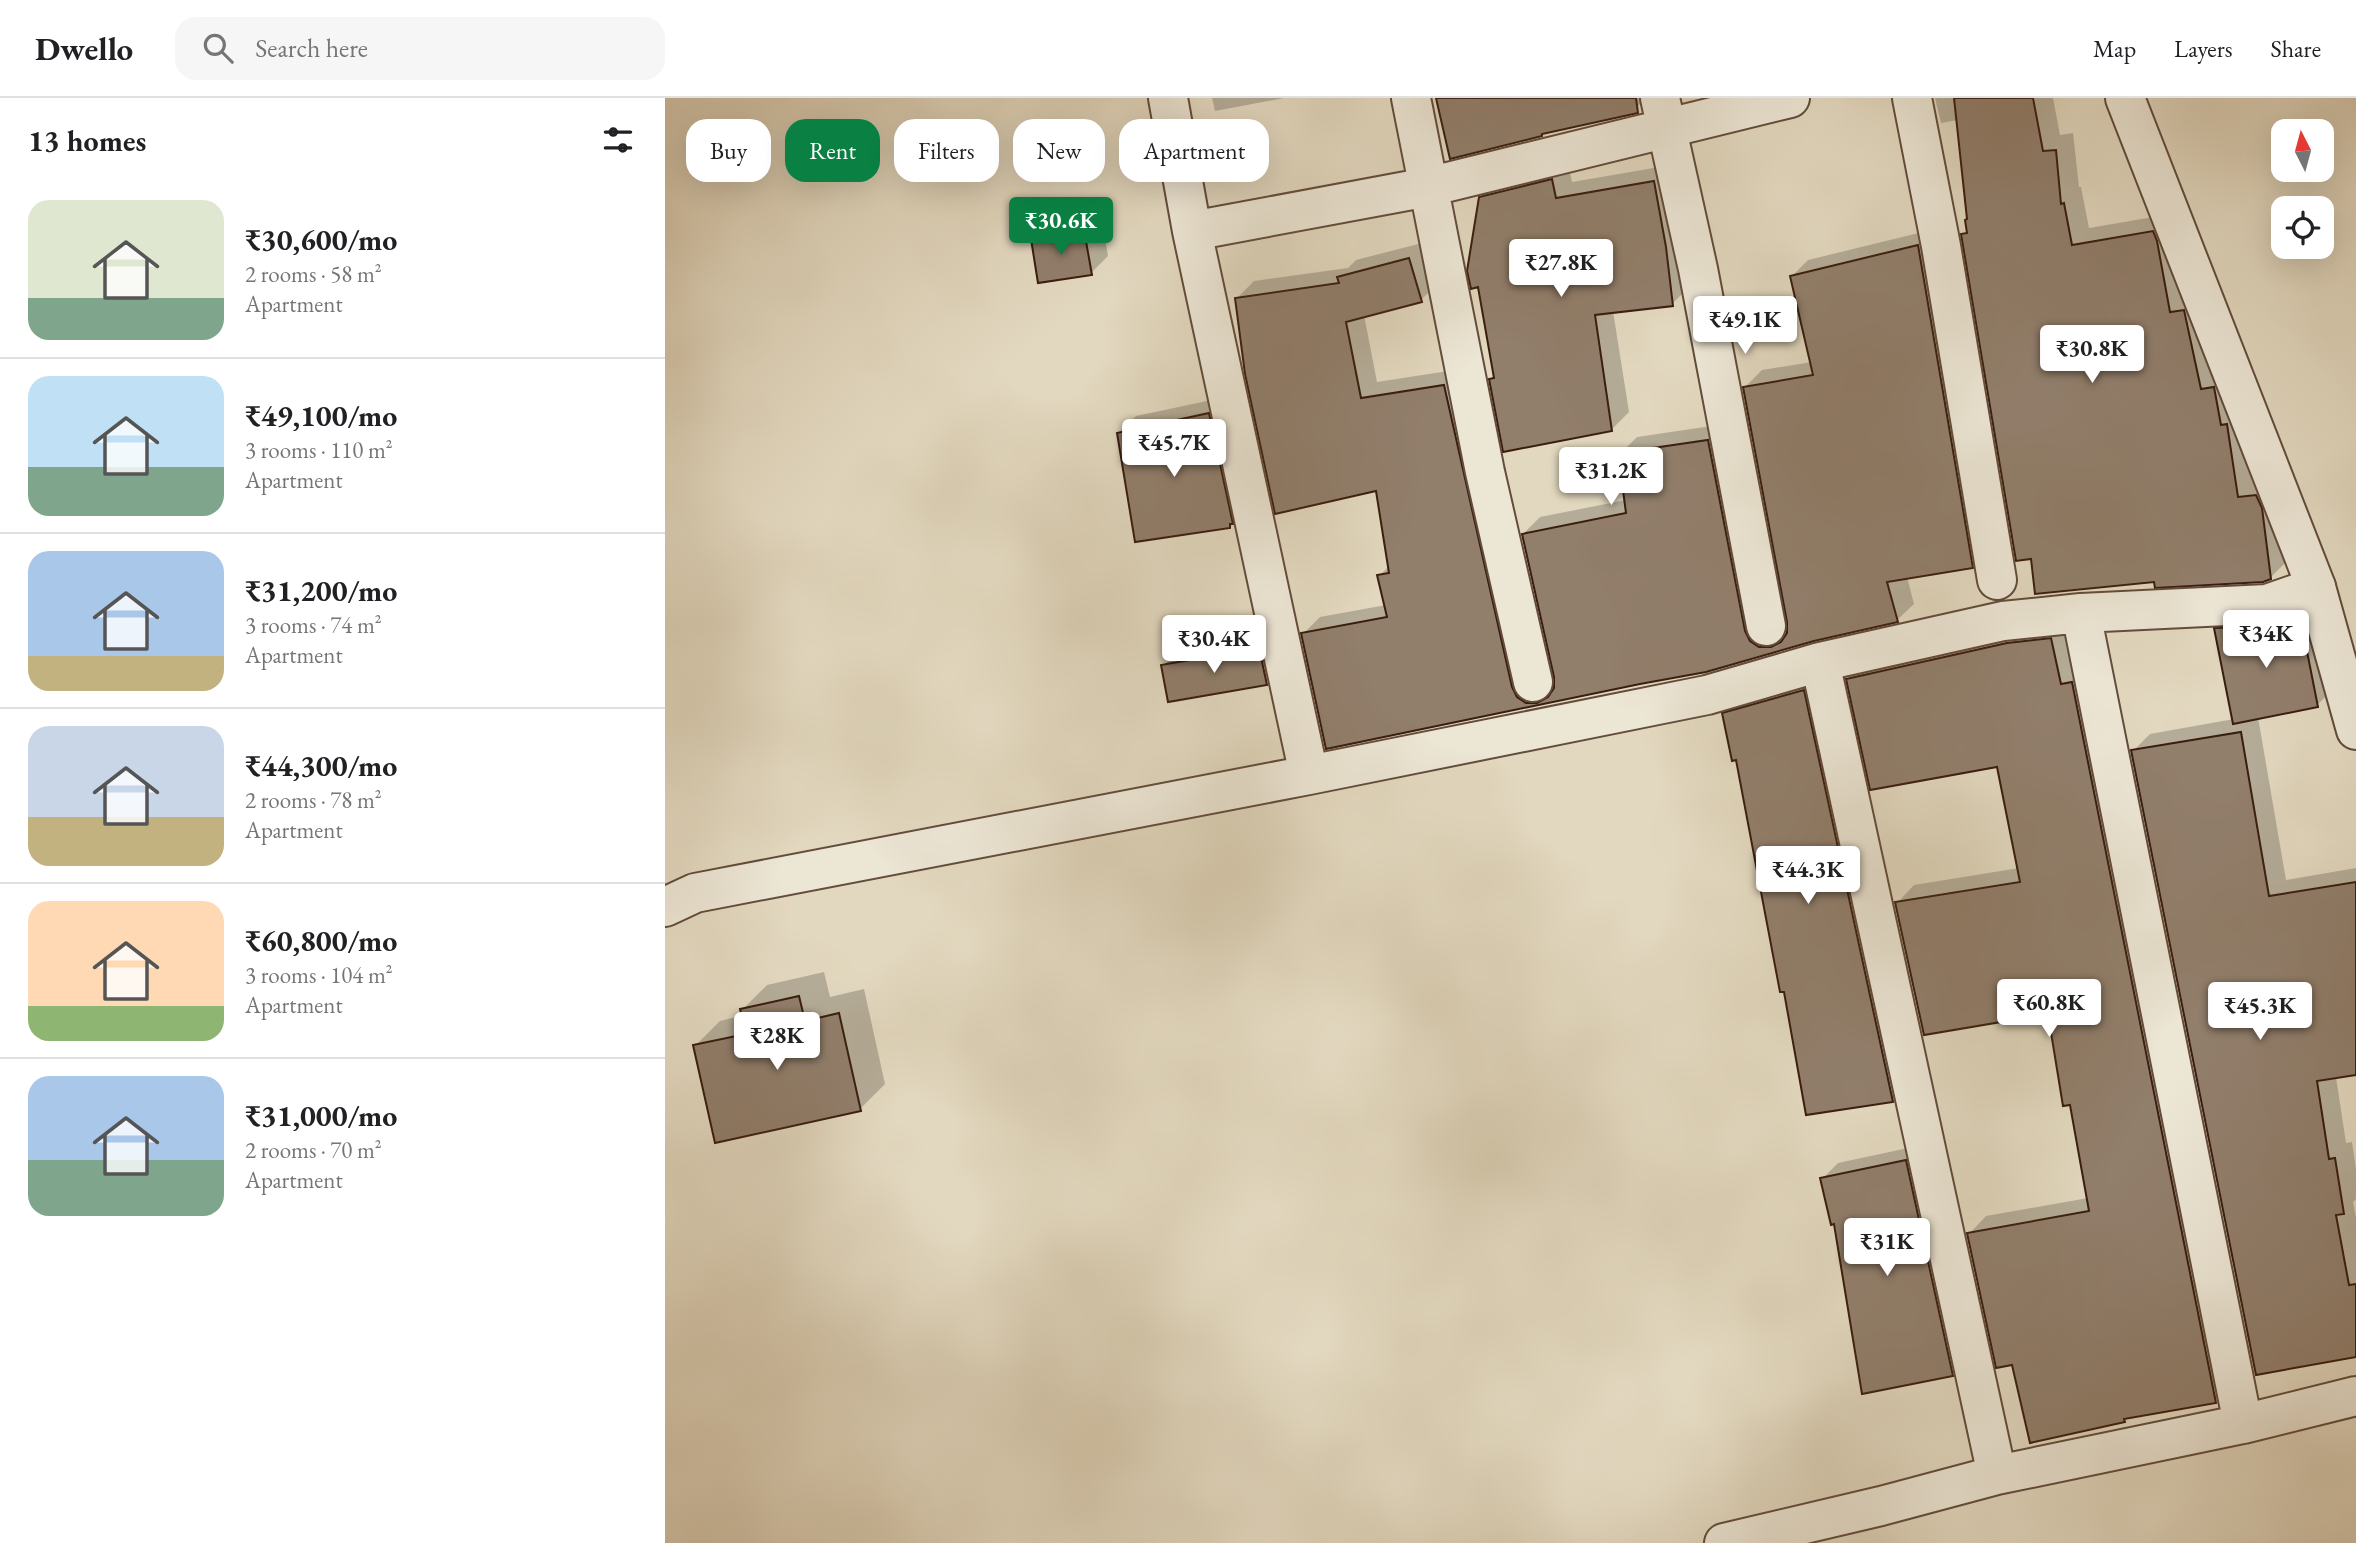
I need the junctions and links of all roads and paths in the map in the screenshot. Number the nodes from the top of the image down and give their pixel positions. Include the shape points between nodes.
1 (1168, 98) edge
2 (1411, 98) edge
3 (1790, 98) edge
4 (1912, 98) edge
5 (2125, 98) edge
6 (1663, 114) edge
7 (1428, 187) junction
8 (1192, 231) junction
9 (1997, 580) dead end
10 (2316, 587) junction
11 (2081, 613) junction
12 (1766, 626) dead end
13 (1820, 662) junction
14 (1533, 682) dead end
15 (2356, 730) edge
16 (1309, 775) junction
17 (665, 907) edge
18 (2356, 1396) edge
19 (2243, 1424) junction
20 (1997, 1475) junction
21 (1724, 1543) edge

1 - 8 street
2 - 7 street
3 - 6 street
4 - 9 street
5 - 10 street
6 - 7 street
6 - 12 street via 1698,269
7 - 8 street
7 - 14 street
8 - 16 street
10 - 11 street via 2267,604
10 - 15 street
11 - 13 street via 2003,621
11 - 19 street
13 - 16 street via 1707,695
13 - 20 street
16 - 17 street via 695,892
18 - 19 street
19 - 20 street
20 - 21 street

